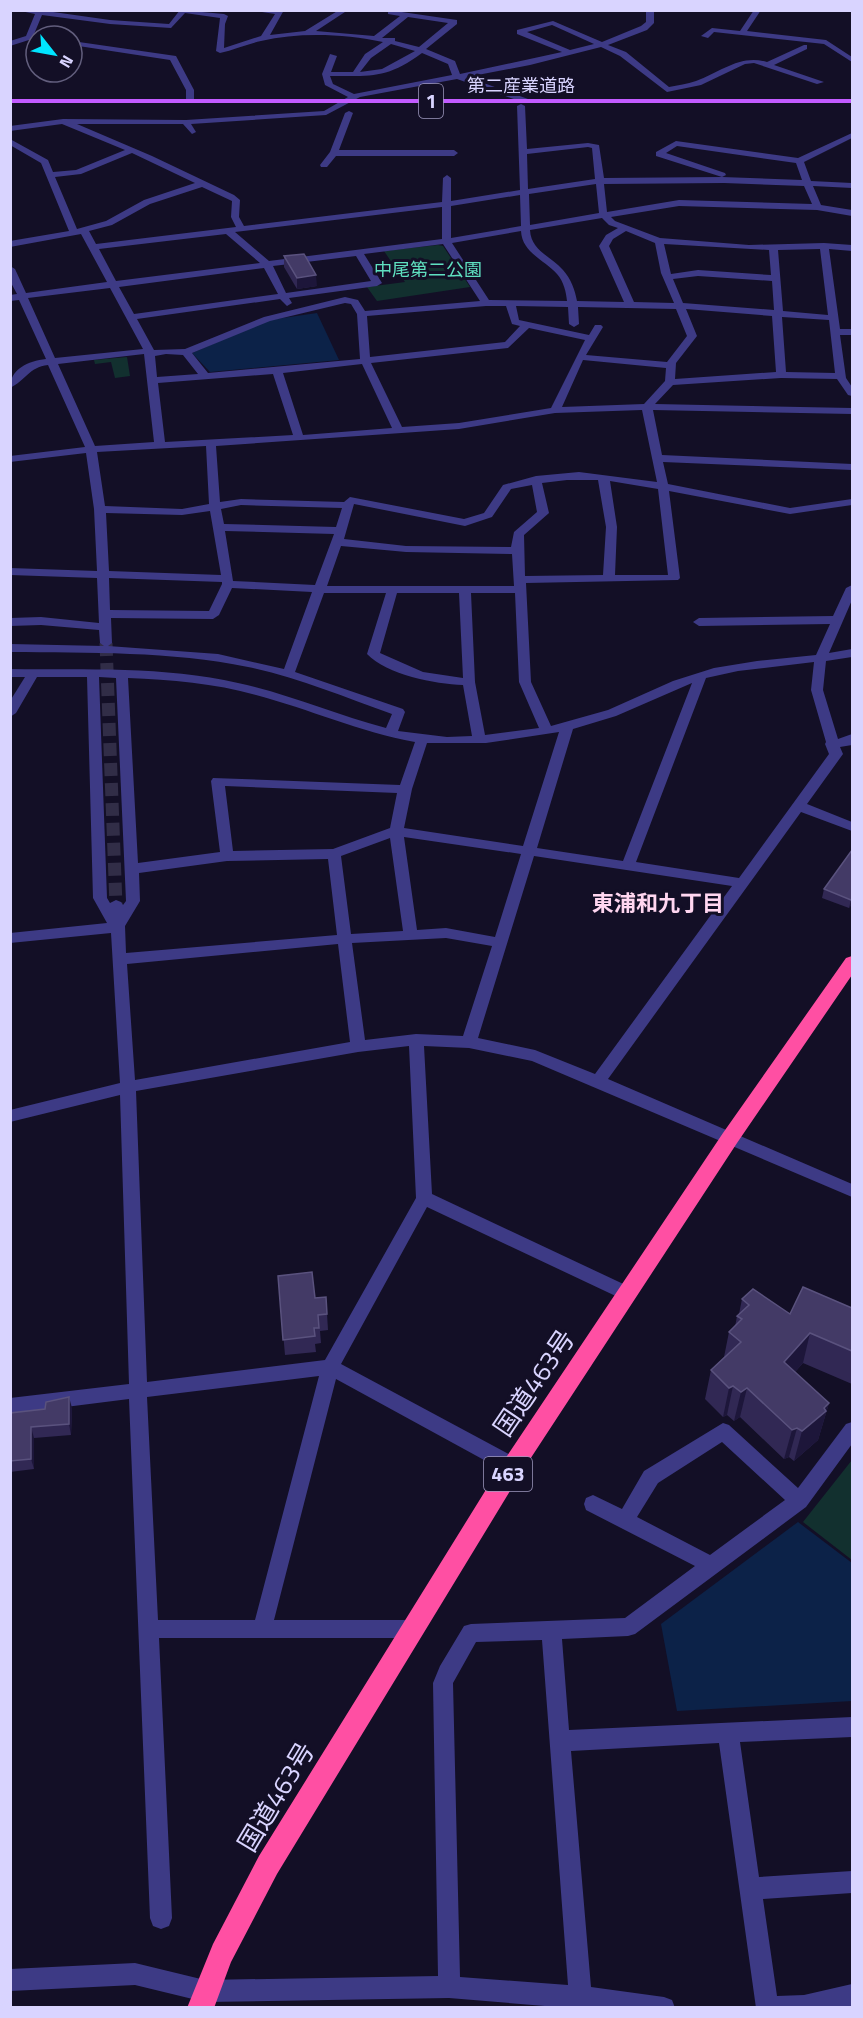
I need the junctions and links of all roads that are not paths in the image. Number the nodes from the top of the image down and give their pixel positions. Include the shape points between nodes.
1 (19, 10) edge
2 (252, 10) edge
3 (345, 10) edge
4 (393, 10) edge
5 (650, 10) edge
6 (758, 10) edge
7 (184, 11) edge
8 (280, 11) edge
9 (226, 13) edge
10 (39, 14) junction
11 (407, 14) junction
12 (35, 24) edge
13 (742, 33) junction
14 (306, 34) junction
15 (705, 36) dead end
16 (264, 38) junction
17 (378, 38) junction
18 (392, 40) junction
19 (603, 44) junction
20 (84, 45) edge
21 (804, 47) dead end
22 (422, 50) junction
23 (570, 53) junction
24 (333, 56) dead end
25 (852, 60) edge
26 (767, 65) junction
27 (356, 73) junction
28 (326, 74) junction
29 (459, 77) junction
30 (820, 82) dead end
31 (351, 99) junction
32 (852, 100) edge
33 (10, 101) edge
34 (190, 101) junction
35 (523, 104) junction
36 (852, 106) edge
37 (10, 107) edge
38 (337, 107) junction
39 (349, 113) dead end
40 (63, 121) junction
41 (186, 122) junction
42 (10, 129) edge
43 (192, 132) dead end
44 (852, 135) edge
45 (10, 141) edge
46 (132, 150) junction
47 (523, 152) junction
48 (334, 153) junction
49 (454, 153) dead end
50 (799, 161) junction
51 (324, 165) dead end
52 (49, 175) junction
53 (447, 178) dead end
54 (724, 180) junction
55 (599, 181) junction
56 (807, 181) junction
57 (202, 184) junction
58 (852, 185) edge
59 (524, 192) junction
60 (446, 204) junction
61 (817, 207) junction
62 (852, 213) edge
63 (603, 214) junction
64 (525, 227) junction
65 (625, 228) junction
66 (241, 229) junction
67 (84, 230) junction
68 (227, 230) junction
69 (74, 233) junction
70 (660, 240) junction
71 (446, 241) junction
72 (10, 244) edge
73 (824, 246) junction
74 (93, 247) junction
75 (773, 247) junction
76 (852, 248) edge
77 (358, 252) junction
78 (267, 264) junction
79 (10, 269) edge
80 (668, 277) junction
81 (775, 278) junction
82 (114, 284) junction
83 (23, 296) junction
84 (283, 296) junction
85 (10, 298) edge
86 (486, 303) junction
87 (510, 303) junction
88 (572, 303) junction
89 (630, 304) junction
90 (681, 306) junction
91 (293, 313) junction
92 (362, 314) junction
93 (777, 314) junction
94 (132, 317) junction
95 (834, 318) junction
96 (527, 324) junction
97 (574, 324) dead end
98 (598, 327) dead end
99 (836, 332) junction
100 (852, 332) edge
101 (591, 338) junction
102 (186, 352) junction
103 (150, 353) junction
104 (580, 357) junction
105 (365, 361) junction
106 (54, 362) junction
107 (840, 364) junction
108 (852, 364) edge
109 (671, 365) junction
110 (278, 371) junction
111 (781, 375) junction
112 (206, 376) junction
113 (841, 376) junction
114 (153, 380) junction
115 (670, 382) junction
116 (10, 385) edge
117 (852, 393) edge
118 (646, 407) junction
119 (555, 410) junction
120 (852, 411) edge
121 (398, 429) junction
122 (299, 438) junction
123 (211, 443) junction
124 (160, 445) junction
125 (91, 449) junction
126 (656, 458) junction
127 (10, 459) edge
128 (852, 466) edge
129 (603, 477) junction
130 (536, 479) junction
131 (663, 486) junction
132 (852, 502) edge
133 (349, 504) junction
134 (215, 505) junction
135 (100, 509) junction
136 (219, 527) junction
137 (339, 536) junction
138 (517, 551) junction
139 (10, 571) edge
140 (104, 574) junction
141 (609, 578) junction
142 (227, 581) junction
143 (520, 585) junction
144 (852, 588) edge
145 (319, 590) junction
146 (392, 591) junction
147 (465, 591) junction
148 (105, 614) junction
149 (838, 620) junction
150 (10, 622) edge
151 (699, 622) dead end
152 (105, 627) junction
153 (106, 643) tunnel mouth
154 (10, 648) edge
155 (852, 653) edge
156 (820, 660) junction
157 (10, 673) edge
158 (33, 673) junction
159 (288, 674) junction
160 (93, 675) junction
161 (122, 676) junction
162 (700, 676) junction
163 (469, 682) junction
164 (10, 712) edge
165 (568, 725) junction
166 (546, 730) junction
167 (391, 733) junction
168 (479, 738) junction
169 (852, 738) edge
170 (422, 739) junction
171 (831, 744) junction
172 (405, 789) junction
173 (799, 806) junction
174 (852, 827) edge
175 (396, 831) junction
176 (529, 851) junction
177 (334, 854) junction
178 (227, 856) junction
179 (628, 866) junction
180 (132, 869) junction
181 (742, 883) junction
182 (116, 905) tunnel mouth
183 (117, 927) junction
184 (411, 935) junction
185 (10, 938) edge
186 (343, 939) junction
187 (500, 943) junction
188 (121, 959) junction
189 (852, 962) edge
190 (416, 1040) junction
191 (470, 1042) junction
192 (358, 1046) junction
193 (598, 1081) junction
194 (128, 1087) junction
195 (10, 1116) edge
196 (730, 1138) junction
197 (852, 1191) edge
198 (424, 1198) junction
199 (628, 1294) junction
200 (330, 1367) junction
201 (138, 1390) junction
202 (10, 1406) edge
203 (852, 1430) edge
204 (513, 1466) junction
205 (799, 1501) junction
206 (593, 1504) dead end
207 (626, 1521) junction
208 (711, 1566) junction
209 (149, 1629) junction
210 (262, 1629) junction
211 (411, 1629) junction
212 (551, 1630) junction
213 (852, 1727) edge
214 (728, 1732) junction
215 (560, 1741) junction
216 (852, 1882) edge
217 (749, 1889) junction
218 (161, 1918) dead end
219 (10, 1980) edge
220 (449, 1987) junction
221 (852, 1995) edge
222 (580, 1997) junction
223 (202, 1999) edge
224 (664, 2007) edge
225 (767, 2007) edge
226 (774, 2007) edge

1 - 10 street
2 - 8 street
3 - 14 street
4 - 11 street
5 - 19 street via 650,23 644,28
6 - 13 street
7 - 9 street
7 - 10 street via 171,26
8 - 16 street
9 - 16 street via 221,24 220,51
10 - 12 street
11 - 17 street
11 - 22 street via 454,22
13 - 15 street via 712,30
13 - 25 street via 826,42
14 - 16 street
14 - 17 street
17 - 18 street
18 - 22 street
18 - 27 street via 368,56
19 - 23 street
19 - 23 street via 553,24 520,32
19 - 26 street via 623,54 667,90 698,83 743,62
20 - 34 street via 173,58 190,90
21 - 26 street
22 - 27 street via 384,71
22 - 29 street via 452,63
23 - 29 street
24 - 28 street
26 - 30 street
27 - 28 street
28 - 31 street via 329,85
29 - 31 street
29 - 35 street
31 - 34 main road, 第二産業道路 / 1
31 - 35 main road, 第二産業道路 / 1
31 - 38 street
32 - 35 main road, 第二産業道路 / 1
33 - 34 main road, 第二産業道路 / 1
35 - 36 main road, 第二産業道路 / 1
35 - 38 main road, 第二産業道路 / 1
35 - 47 street
37 - 38 main road, 第二産業道路 / 1
38 - 41 street via 326,113
39 - 48 street
40 - 41 street
40 - 42 street
40 - 46 street
41 - 43 street
44 - 50 street
45 - 52 street via 45,162
46 - 52 street via 78,172
46 - 57 street
47 - 55 street via 596,147
47 - 59 street
48 - 49 street
48 - 51 street
50 - 54 street via 676,143 659,154 724,176
50 - 56 street
52 - 69 street
53 - 60 street
54 - 55 street
54 - 56 street
55 - 59 street
55 - 63 street
56 - 58 street
56 - 61 street
57 - 66 street via 220,189 236,200 235,217
57 - 67 street via 147,202 109,224
59 - 60 street
59 - 64 street
60 - 66 street
60 - 71 street
61 - 62 street
61 - 63 street via 698,202
63 - 64 street
63 - 65 street
64 - 71 street
64 - 88 street via 530,247 562,274
65 - 70 street
65 - 89 street via 609,237 604,246
66 - 68 street
67 - 69 street
67 - 74 street
68 - 74 street
68 - 78 street
69 - 72 street
70 - 75 street
70 - 80 street
71 - 77 street
71 - 86 street
73 - 75 street
73 - 76 street
73 - 95 street
74 - 82 street
75 - 81 street
77 - 78 street
77 - 84 street via 377,283
78 - 82 street
78 - 84 street
79 - 83 street
80 - 81 street via 698,273
80 - 90 street
81 - 93 street
82 - 83 street
82 - 94 street
83 - 85 street
83 - 106 street
84 - 91 street
84 - 94 street
86 - 87 street
86 - 92 street
87 - 88 street
87 - 96 street via 513,320
88 - 89 street
88 - 97 street
89 - 90 street
90 - 93 street
90 - 109 street via 692,336
91 - 92 street via 345,300 356,302
91 - 102 street via 267,319
92 - 105 street
93 - 95 street
93 - 111 street
94 - 103 street
95 - 99 street
96 - 101 street
96 - 105 street via 508,345
98 - 101 street
99 - 100 street
99 - 107 street
101 - 104 street
102 - 103 street
102 - 112 street
103 - 106 street
103 - 114 street
104 - 109 street
104 - 119 street
105 - 110 street
105 - 121 street
106 - 116 street via 38,363 20,373
106 - 125 street
107 - 108 street
107 - 113 street
109 - 115 street
110 - 112 street
110 - 122 street
111 - 113 street
111 - 115 street
112 - 114 street
113 - 117 street
114 - 124 street
115 - 118 street
118 - 119 street
118 - 120 street
118 - 126 street
119 - 121 street via 459,426
121 - 122 street
122 - 123 street
123 - 124 street
123 - 134 street
124 - 125 street
125 - 127 street
125 - 135 street
126 - 128 street
126 - 131 street
129 - 130 street
129 - 131 street
129 - 141 street via 612,508
130 - 133 street via 507,487 488,515 465,523 350,500
130 - 138 street via 543,513 518,534
131 - 132 street via 790,511
131 - 141 street via 674,578
133 - 134 street via 241,501
133 - 137 street
134 - 135 street via 182,512
134 - 136 street
135 - 140 street
136 - 137 street
136 - 142 street
137 - 138 street via 406,549
137 - 145 street
138 - 143 street
139 - 140 street
140 - 142 street
140 - 148 street
141 - 143 street
142 - 145 street
142 - 148 street via 213,615
143 - 147 street
143 - 166 street via 525,682
144 - 149 street
145 - 146 street
145 - 159 street
146 - 147 street
146 - 163 street via 373,654 417,676 441,682
147 - 163 street
148 - 152 street
149 - 151 street
149 - 156 street
150 - 152 street
152 - 153 street
154 - 159 street via 186,654
155 - 156 street
156 - 162 street via 759,664
156 - 171 street via 817,690
157 - 158 street
158 - 160 street
158 - 164 street
159 - 167 street via 399,712
160 - 161 street
160 - 183 street via 100,898
161 - 167 street via 235,685
161 - 180 street
162 - 165 street via 610,714
162 - 179 street
163 - 168 street
165 - 166 street
165 - 176 street
166 - 168 street
167 - 170 street
168 - 170 street
169 - 171 street via 849,742
170 - 172 street
171 - 173 street via 836,754
172 - 175 street
172 - 178 street via 218,781
173 - 174 street
173 - 181 street
175 - 176 street
175 - 177 street
175 - 184 street
176 - 179 street
176 - 187 street
177 - 178 street
177 - 186 street
178 - 180 street
179 - 181 street
180 - 183 street via 133,901
181 - 193 street
182 - 183 street
183 - 185 street
183 - 188 street
184 - 186 street
184 - 187 street via 446,933
186 - 188 street
186 - 192 street
187 - 191 street
188 - 194 street
189 - 196 highway, 国道463号 / 463
190 - 191 street
190 - 192 street
190 - 198 street
191 - 193 street via 535,1056
192 - 194 street
193 - 196 street
194 - 195 street
194 - 201 street
196 - 197 street
196 - 199 highway, 国道463号 / 463
198 - 199 street
198 - 200 street
199 - 204 highway, 国道463号 / 463
200 - 201 street
200 - 204 street
200 - 210 street
201 - 202 street
201 - 209 street
203 - 205 street
204 - 211 highway, 国道463号 / 463
205 - 207 street via 723,1431 651,1477
205 - 208 street
206 - 207 street
207 - 208 street
208 - 212 street via 628,1627
209 - 210 street
209 - 218 street
210 - 211 street
211 - 223 highway, 国道463号 / 463 via 268,1865 240,1915
212 - 215 street
212 - 220 street via 471,1633 443,1683
213 - 214 street
214 - 215 street
214 - 217 street
215 - 222 street
216 - 217 street
217 - 225 street
219 - 223 street via 135,1974
220 - 222 street
220 - 223 street
221 - 226 street via 804,2006
222 - 224 street

